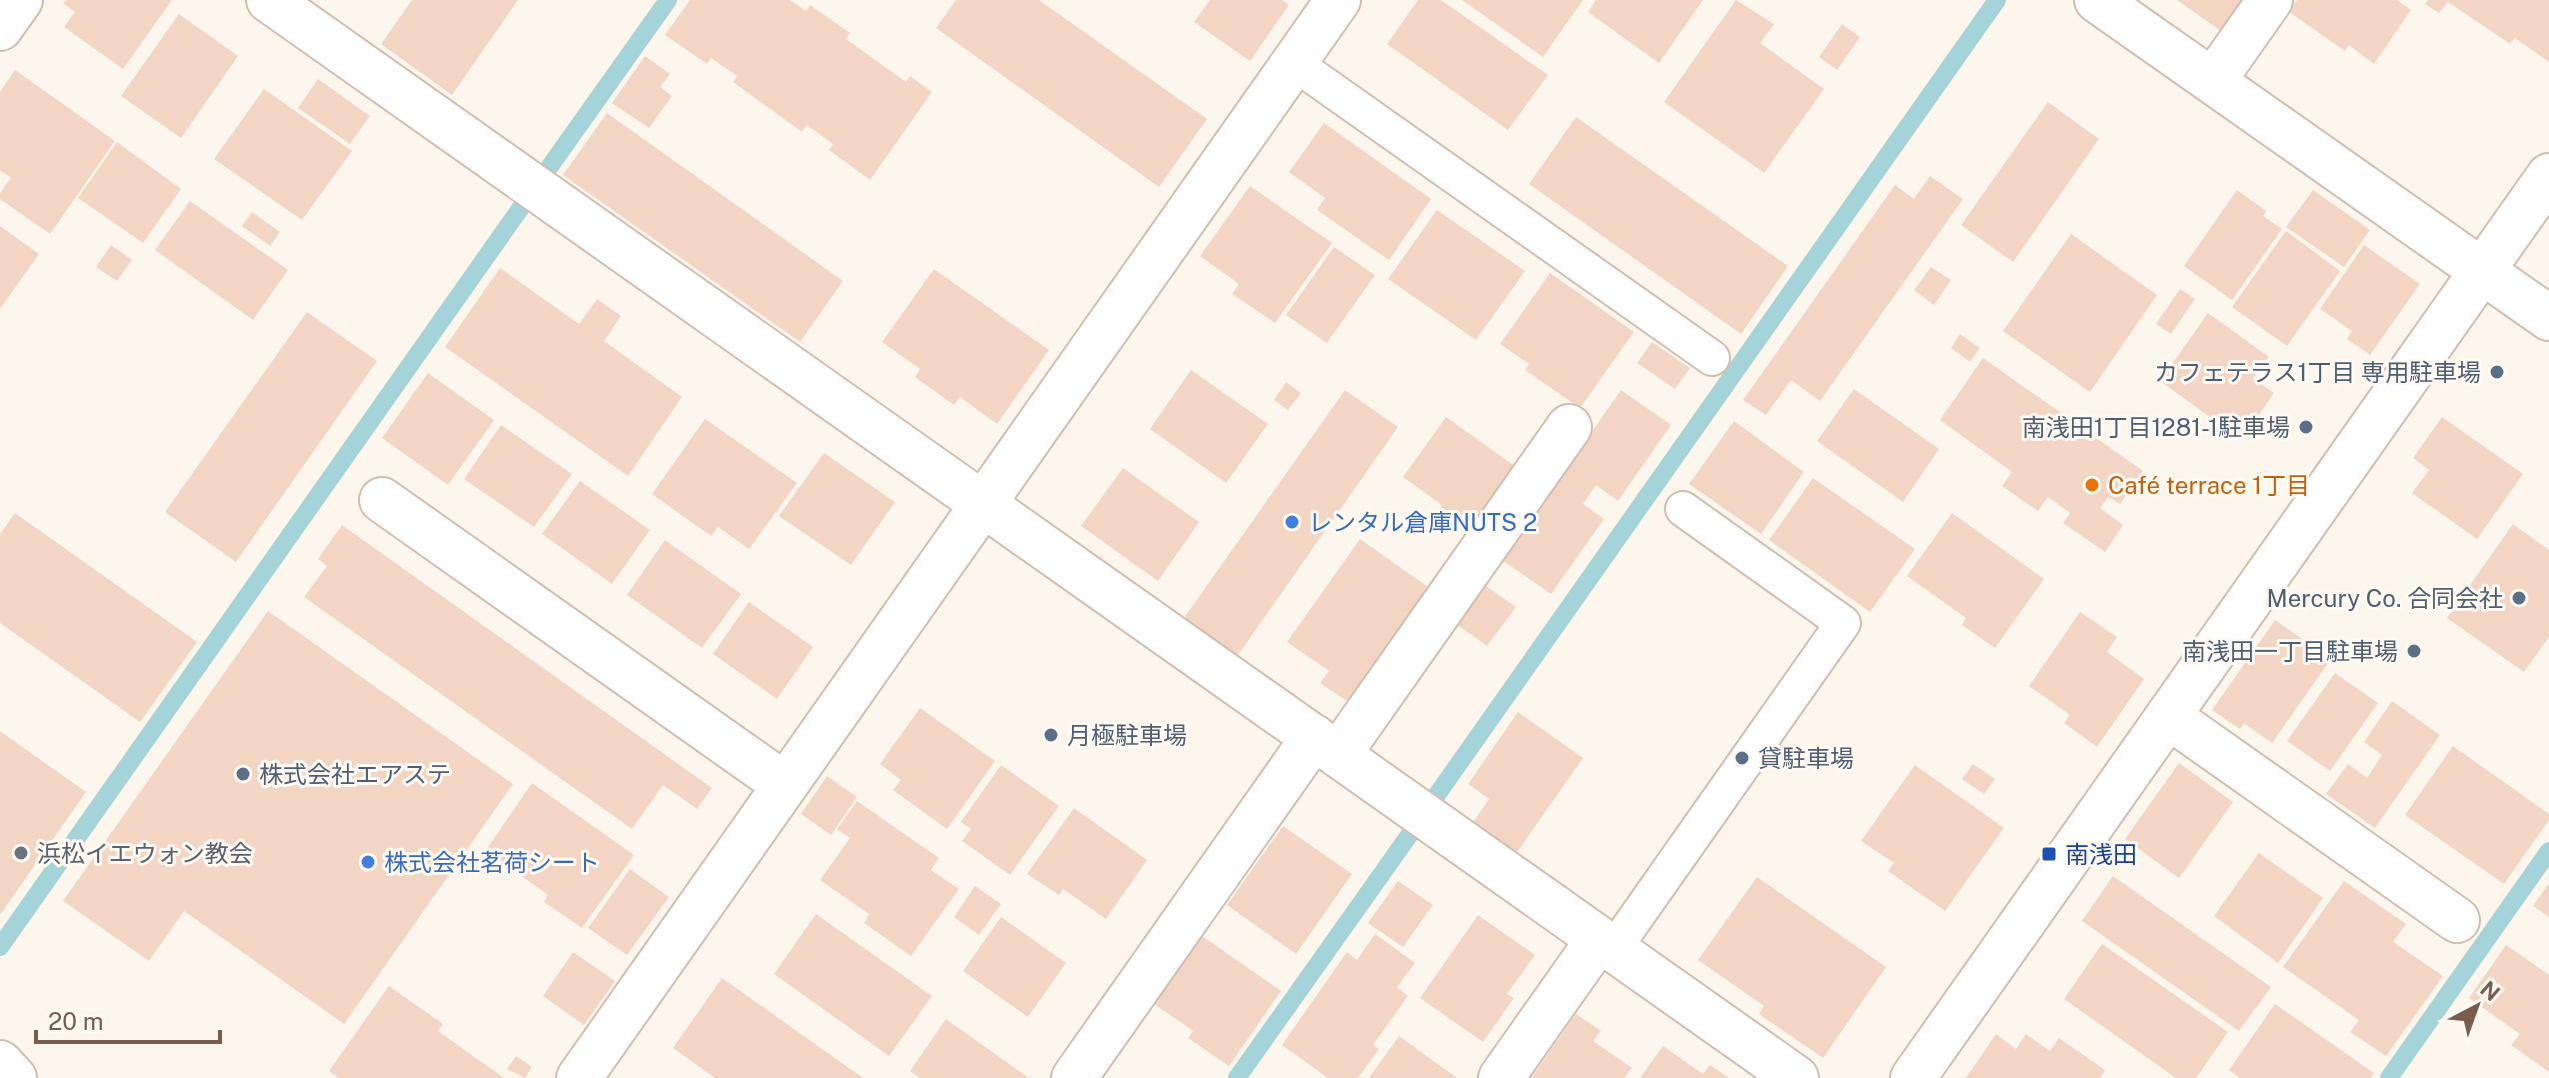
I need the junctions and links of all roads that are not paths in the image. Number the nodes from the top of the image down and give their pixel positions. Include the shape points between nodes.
1 (20, 0) edge
2 (269, 0) edge
3 (1338, 0) edge
4 (2097, 0) edge
5 (2270, 0) edge
6 (0, 28) edge
7 (1294, 63) junction
8 (2213, 81) junction
9 (2549, 176) edge
10 (2483, 271) junction
11 (2549, 318) edge
12 (1712, 358) dead end
13 (1569, 427) dead end
14 (382, 500) dead end
15 (983, 504) junction
16 (1683, 509) dead end
17 (2168, 716) junction
18 (1326, 746) junction
19 (785, 785) junction
20 (2457, 920) dead end
21 (1606, 944) junction
22 (0, 1063) edge
23 (14, 1078) edge
24 (579, 1078) edge
25 (1074, 1078) edge
26 (1501, 1078) edge
27 (1796, 1078) edge
28 (1913, 1078) edge

1 - 6 street
2 - 15 street
3 - 7 street
4 - 8 street
5 - 8 street
7 - 12 lane
7 - 15 street
8 - 10 street
9 - 10 street
10 - 11 street
10 - 17 street
13 - 18 street
14 - 19 street
15 - 18 street
15 - 19 street
16 - 21 lane via 1843,623
17 - 20 street
17 - 28 street
18 - 21 street
18 - 25 street
19 - 24 street
21 - 26 street
21 - 27 street
22 - 23 street

